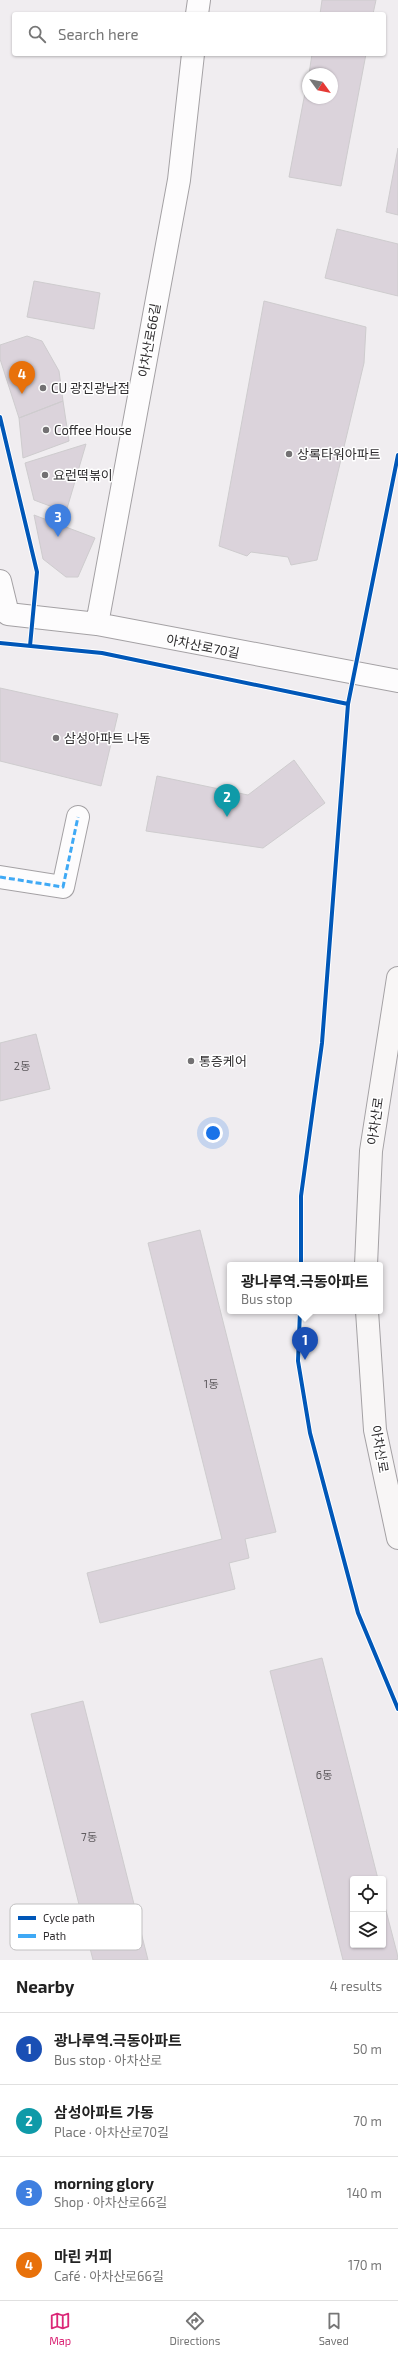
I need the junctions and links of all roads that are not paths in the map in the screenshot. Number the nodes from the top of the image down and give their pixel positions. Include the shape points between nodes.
1 (199, 0) edge
2 (197, 12) edge
3 (193, 56) edge
4 (0, 581) edge
5 (4, 615) edge
6 (97, 624) junction
7 (398, 681) edge
8 (78, 817) dead end
9 (0, 876) edge
10 (398, 978) edge
11 (366, 1262) edge
12 (367, 1314) edge
13 (398, 1538) edge

1 - 2 street
3 - 6 street, 아차산로66길 via 179,180
4 - 5 street, 아차산로70길
5 - 6 street, 아차산로70길
6 - 7 street, 아차산로70길
8 - 9 street via 63,887
10 - 11 main road, 아차산로 via 370,1151
12 - 13 main road, 아차산로 via 375,1430

